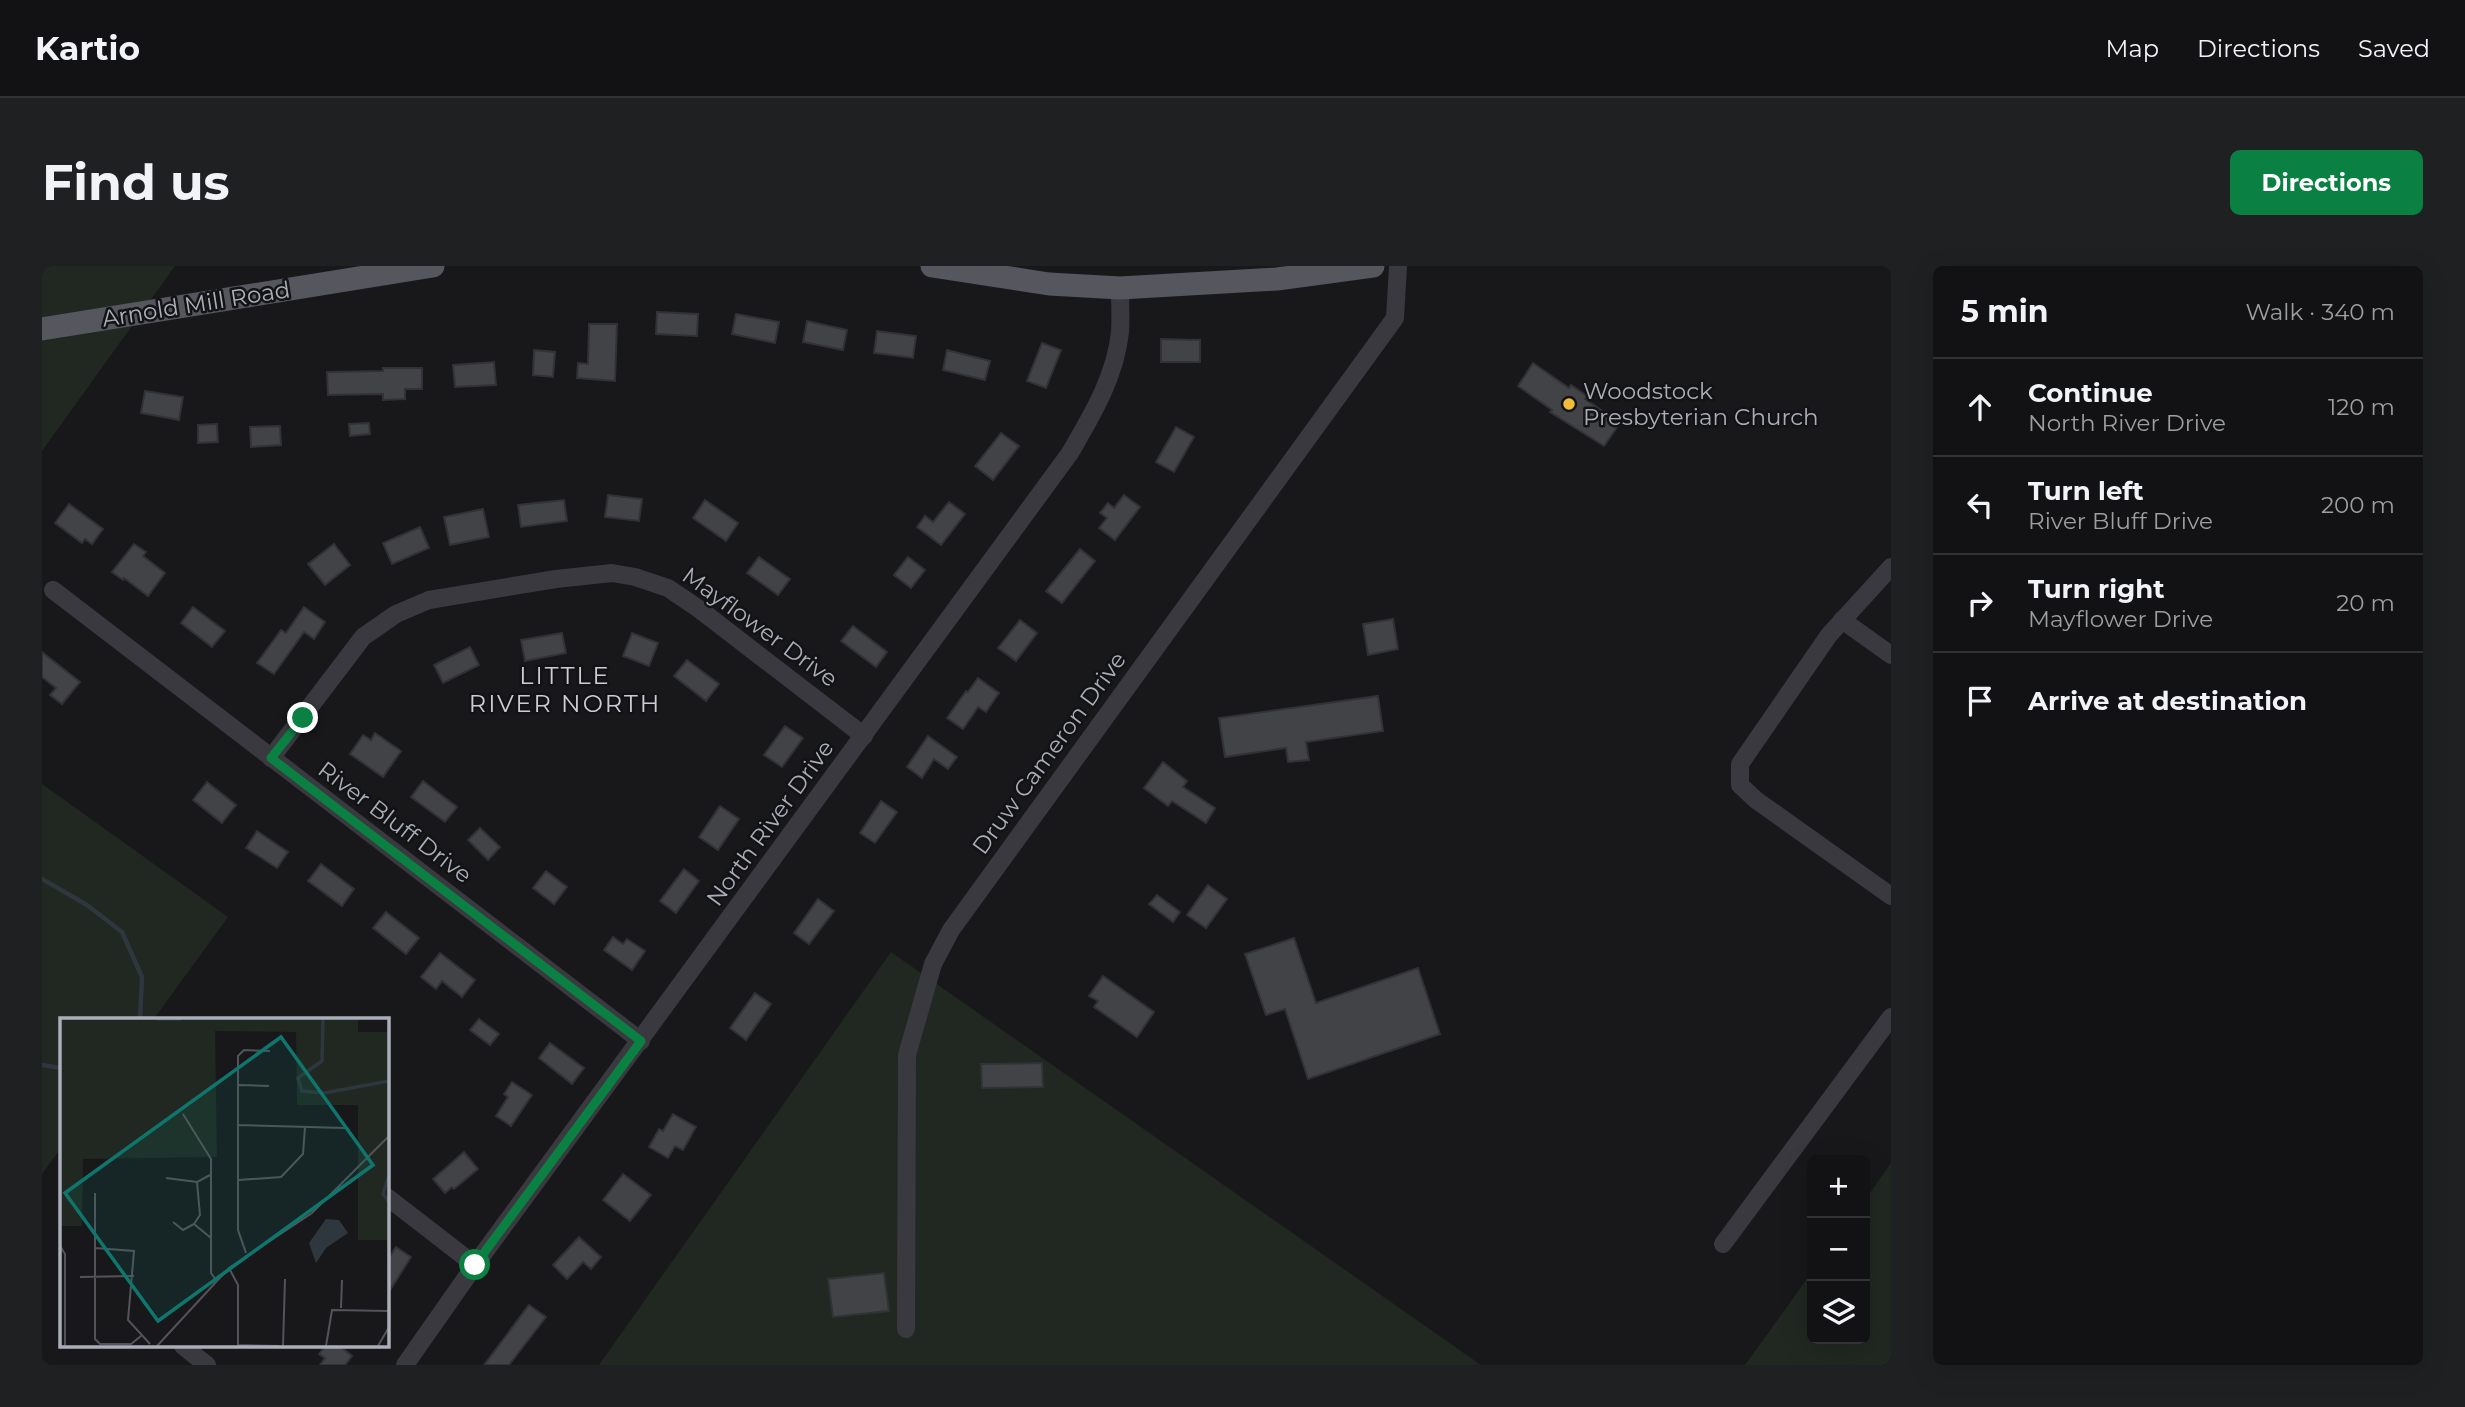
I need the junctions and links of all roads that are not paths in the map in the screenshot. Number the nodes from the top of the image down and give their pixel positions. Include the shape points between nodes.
1 (433, 266) edge
2 (932, 266) edge
3 (1373, 266) edge
4 (1398, 266) edge
5 (1277, 273) edge
6 (1120, 288) junction
7 (42, 328) edge
8 (1891, 567) edge
9 (54, 590) dead end
10 (1842, 620) junction
11 (1891, 654) edge
12 (864, 736) junction
13 (271, 758) junction
14 (1891, 896) edge
15 (1891, 1017) edge
16 (641, 1041) junction
17 (388, 1198) edge
18 (1723, 1244) dead end
19 (475, 1265) junction
20 (906, 1329) dead end
21 (186, 1348) edge
22 (208, 1365) edge
23 (405, 1365) edge

1 - 7 main road, Arnold Mill Road
2 - 6 main road via 1049,284
3 - 5 main road
4 - 20 street, Druw Cameron Drive via 1395,318 951,930 933,964 906,1055
5 - 6 main road
6 - 12 street, North River Drive via 1115,360 1093,414 1070,453
8 - 10 street
9 - 13 street, River Bluff Drive
10 - 11 street
10 - 14 street via 1741,764 1740,785
12 - 13 street, Mayflower Drive via 699,608 668,588 612,573 429,600 396,614 363,637
12 - 16 street, North River Drive
13 - 16 street, River Bluff Drive
15 - 18 street
16 - 19 street, North River Drive
17 - 19 street
19 - 23 street, North River Drive
21 - 22 street

